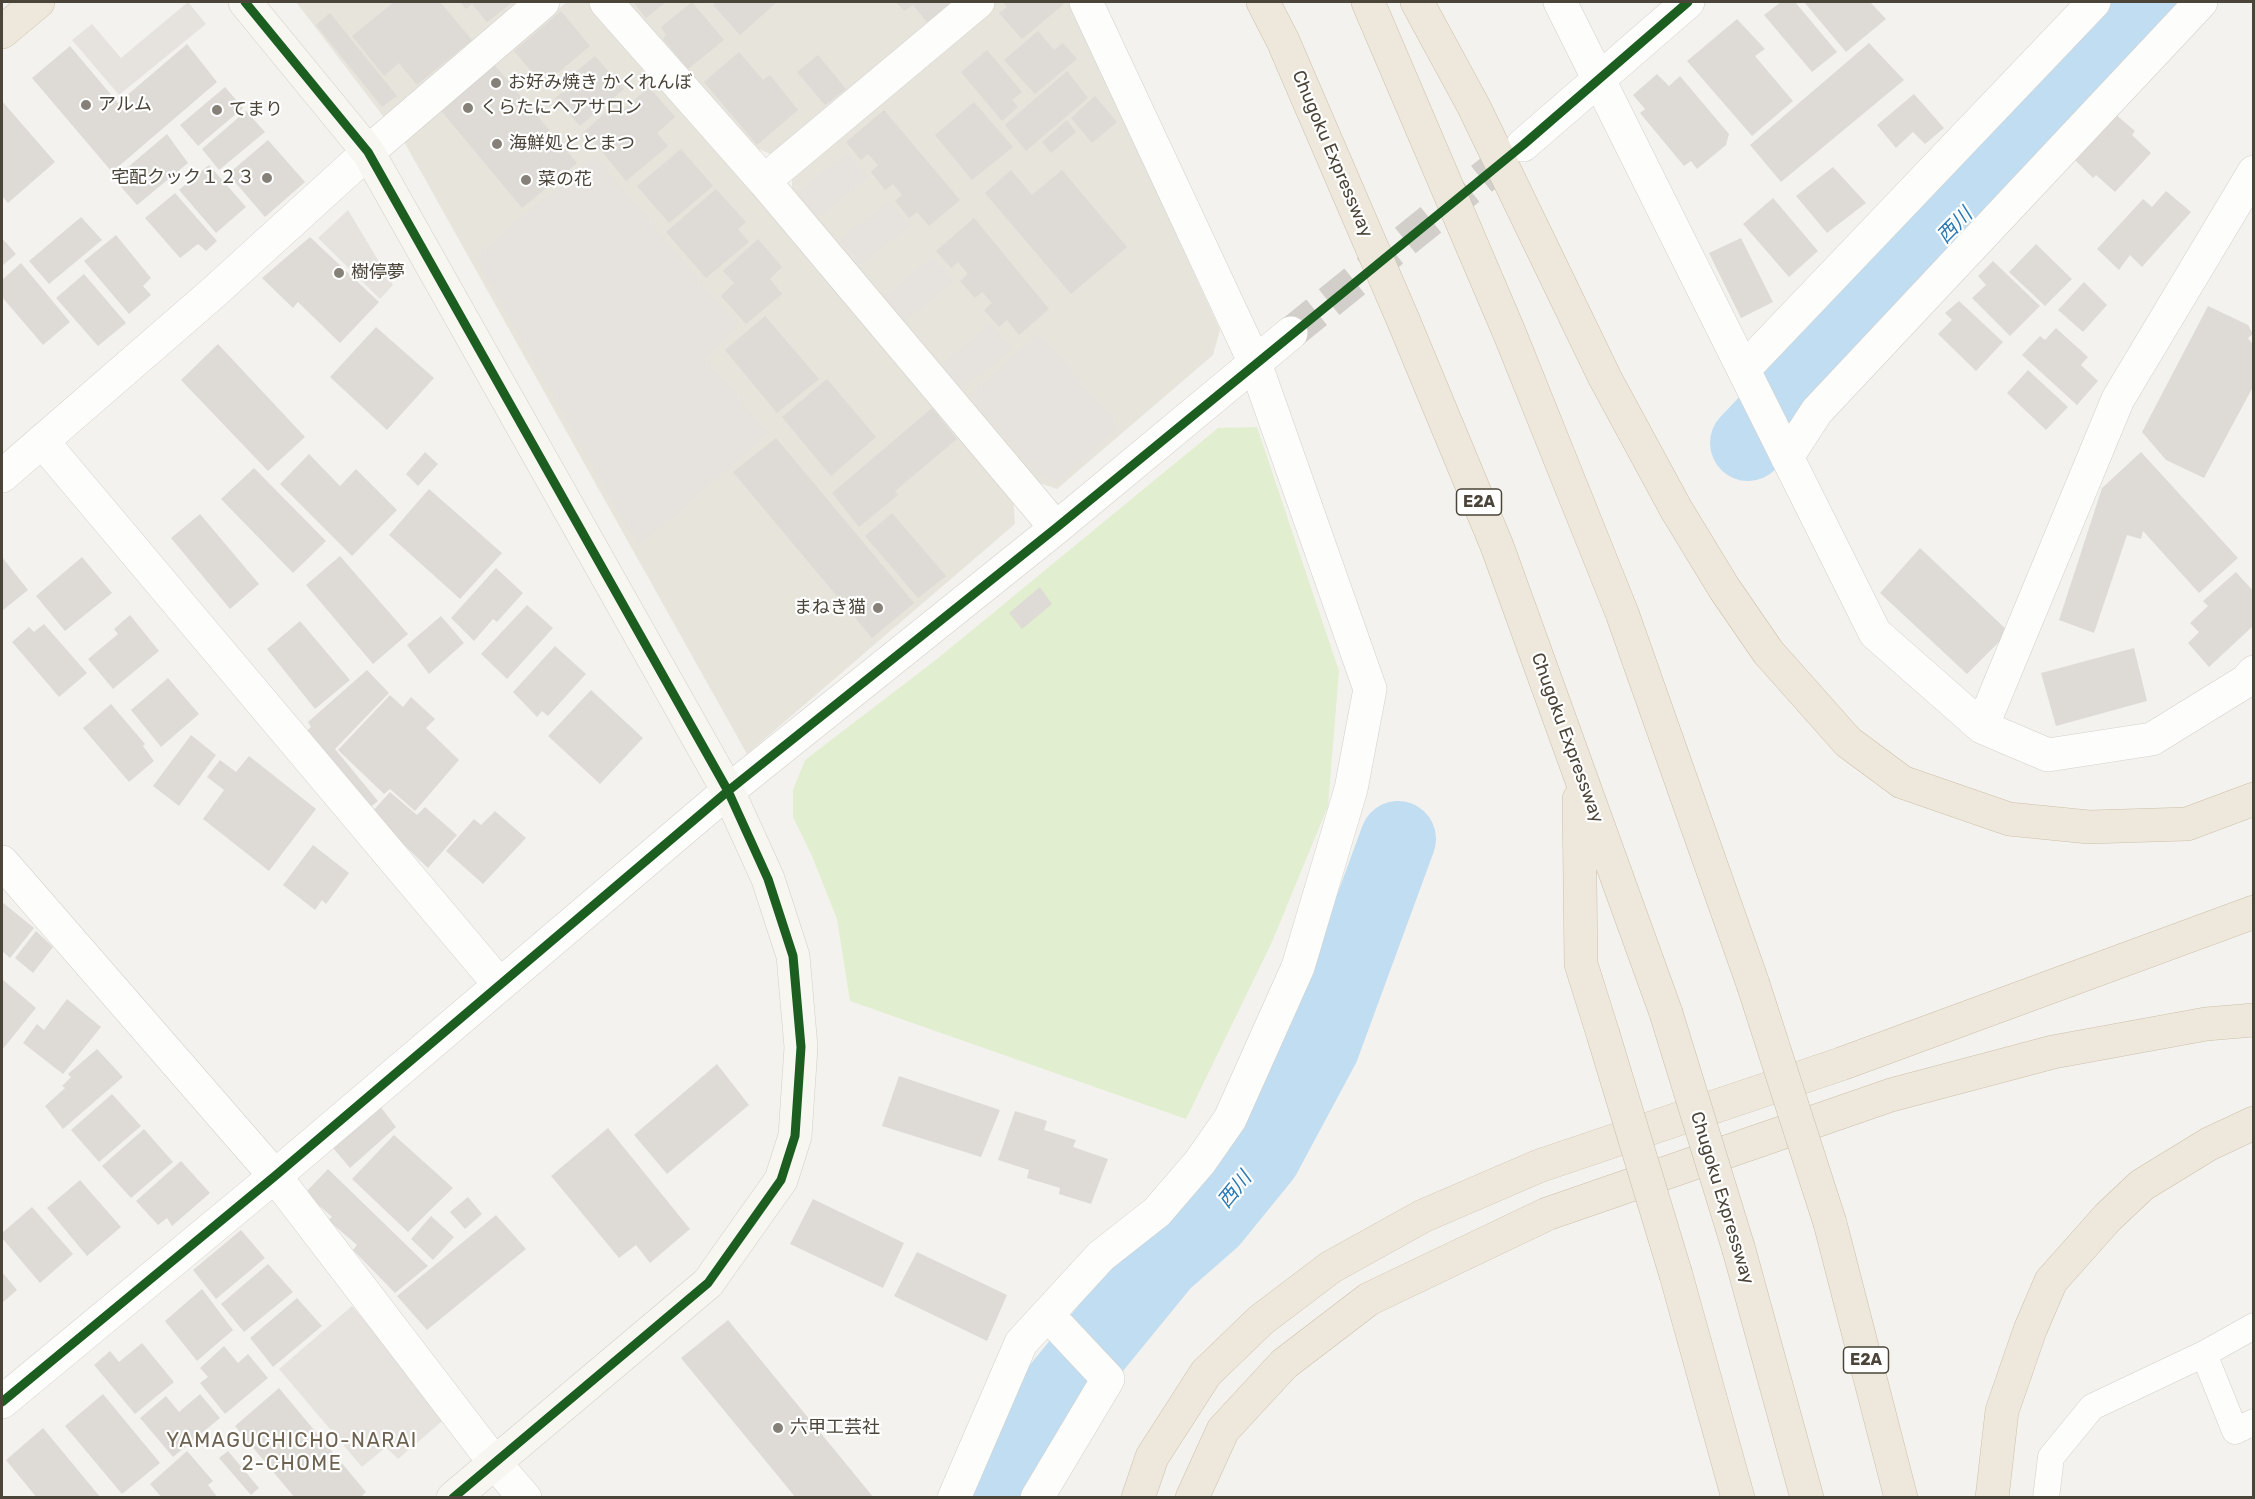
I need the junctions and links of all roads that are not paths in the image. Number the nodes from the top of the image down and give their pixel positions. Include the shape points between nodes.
1 (38, 2) edge
2 (244, 2) edge
3 (543, 2) edge
4 (606, 2) edge
5 (978, 2) edge
6 (1086, 2) edge
7 (1263, 2) edge
8 (1368, 2) edge
9 (1417, 2) edge
10 (1560, 2) edge
11 (1688, 2) edge
12 (2094, 2) edge
13 (2201, 2) edge
14 (2, 32) edge
15 (1599, 77) junction
16 (1523, 145) tunnel mouth
17 (368, 152) junction
18 (2253, 172) edge
19 (764, 181) junction
20 (1291, 333) tunnel mouth
21 (1255, 363) junction
22 (1749, 380) junction
23 (42, 441) junction
24 (1784, 450) junction
25 (2, 476) edge
26 (1056, 528) junction
27 (2253, 672) edge
28 (1982, 727) junction
29 (1579, 772) junction
30 (728, 791) junction
31 (2253, 799) edge
32 (2, 862) edge
33 (2253, 912) edge
34 (500, 985) junction
35 (2253, 1020) edge
36 (2253, 1123) edge
37 (275, 1176) junction
38 (1054, 1321) junction
39 (2253, 1326) edge
40 (2204, 1354) junction
41 (2, 1402) edge
42 (2253, 1422) edge
43 (494, 1462) junction
44 (453, 1497) edge
45 (525, 1497) edge
46 (954, 1497) edge
47 (1037, 1497) edge
48 (1138, 1497) edge
49 (1192, 1497) edge
50 (1738, 1497) edge
51 (1807, 1497) edge
52 (1901, 1497) edge
53 (1992, 1497) edge
54 (2046, 1497) edge

1 - 14 highway
2 - 17 street
3 - 17 street
4 - 19 street
5 - 19 street
6 - 21 street
7 - 29 highway, Chugoku Expressway / E2A via 1381,268 1493,536
8 - 52 highway, E2A, bridge via 1509,332 1622,613 1753,984 1830,1223
9 - 31 highway via 1474,107 1605,378 1676,509 1768,652 1848,741 1902,782 2009,819 2089,827 2187,824
10 - 15 street
11 - 15 street
12 - 22 street
13 - 24 street
15 - 16 street
15 - 22 street
17 - 23 street
17 - 30 street
18 - 28 street via 2118,399
19 - 26 street
20 - 21 street
21 - 26 street
21 - 38 street via 1371,689 1351,789 1298,967 1230,1119 1157,1212 1101,1256
22 - 24 street
23 - 25 street
23 - 34 street
24 - 28 street via 1875,633
26 - 30 street
27 - 28 street via 2246,681 2152,739 2048,755
29 - 50 highway, bridge via 1581,964 1676,1275
29 - 51 highway, Chugoku Expressway / E2A, bridge via 1666,1013 1739,1250
30 - 34 street
30 - 43 street via 768,879 793,956 801,1047 795,1136 781,1180 708,1283
32 - 37 street
33 - 48 highway via 1841,1064 1539,1166 1423,1216 1331,1267 1261,1320 1206,1373 1152,1457
34 - 37 street
35 - 49 highway via 2206,1024 2053,1052 1891,1095 1547,1214 1369,1299 1284,1364 1223,1430
36 - 53 highway via 2209,1144 2142,1185 2051,1281 2002,1411
37 - 41 street
37 - 43 street
38 - 46 street via 1021,1343
38 - 47 street via 1108,1380
39 - 40 lane
40 - 42 lane via 2235,1431
40 - 54 lane via 2092,1407 2050,1457
43 - 44 street
43 - 45 street

